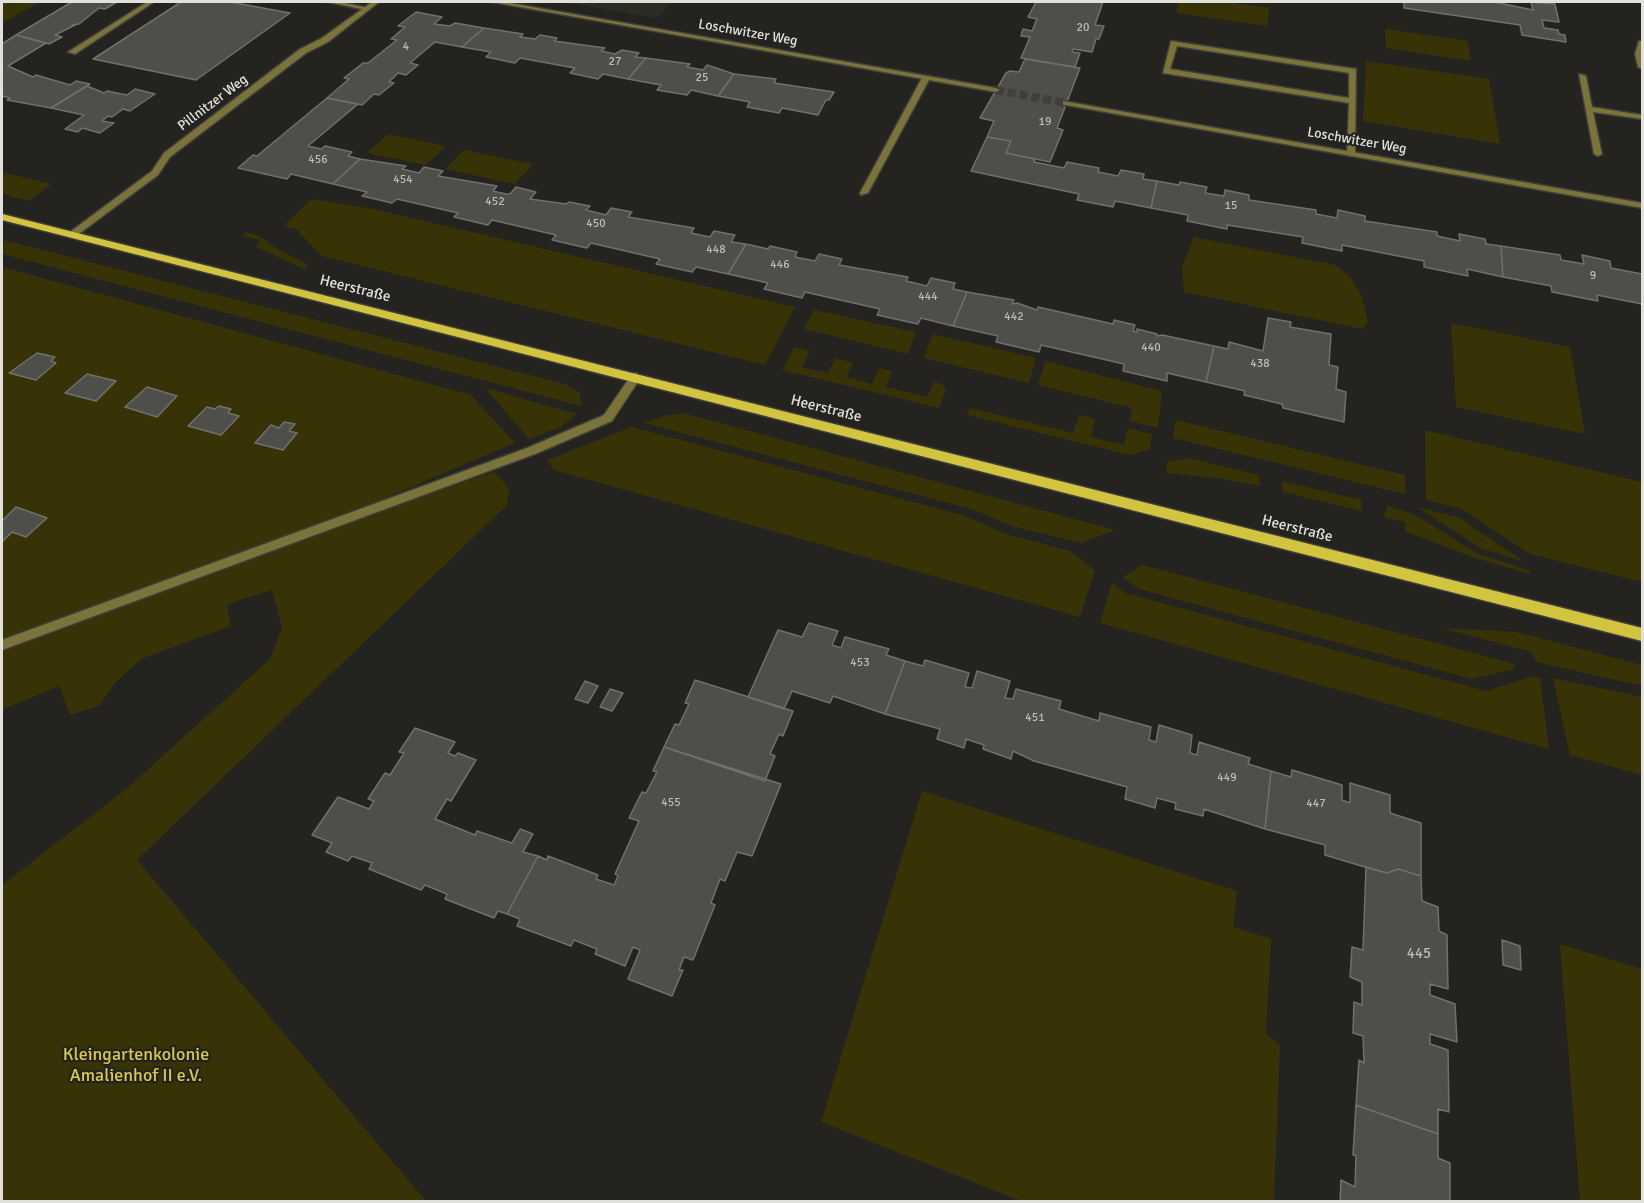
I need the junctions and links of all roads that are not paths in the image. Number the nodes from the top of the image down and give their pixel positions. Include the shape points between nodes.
1 (151, 2) edge
2 (332, 2) edge
3 (376, 2) edge
4 (495, 2) edge
5 (366, 8) junction
6 (1642, 43) edge
7 (72, 52) dead end
8 (1642, 67) edge
9 (1582, 76) dead end
10 (926, 78) junction
11 (996, 90) tunnel mouth
12 (1353, 101) junction
13 (1066, 103) tunnel mouth
14 (1589, 109) junction
15 (1642, 117) edge
16 (1351, 154) junction
17 (1598, 154) dead end
18 (864, 193) dead end
19 (1642, 206) edge
20 (2, 217) edge
21 (73, 234) junction
22 (636, 377) junction
23 (1642, 635) edge
24 (2, 645) edge

1 - 7 street
2 - 5 street
3 - 5 street, Pillnitzer Weg
4 - 10 street, Loschwitzer Weg
5 - 21 street, Pillnitzer Weg via 185,141 167,155 155,173
6 - 8 street
9 - 14 street
10 - 11 street, Loschwitzer Weg
10 - 18 street
12 - 12 street via 1353,71 1174,43 1166,71
12 - 16 street
13 - 16 street, Loschwitzer Weg
14 - 15 street
14 - 17 street
16 - 19 street, Loschwitzer Weg
20 - 21 main road, Heerstraße
21 - 22 main road, Heerstraße
22 - 23 main road, Heerstraße
22 - 24 street via 608,418 553,442

